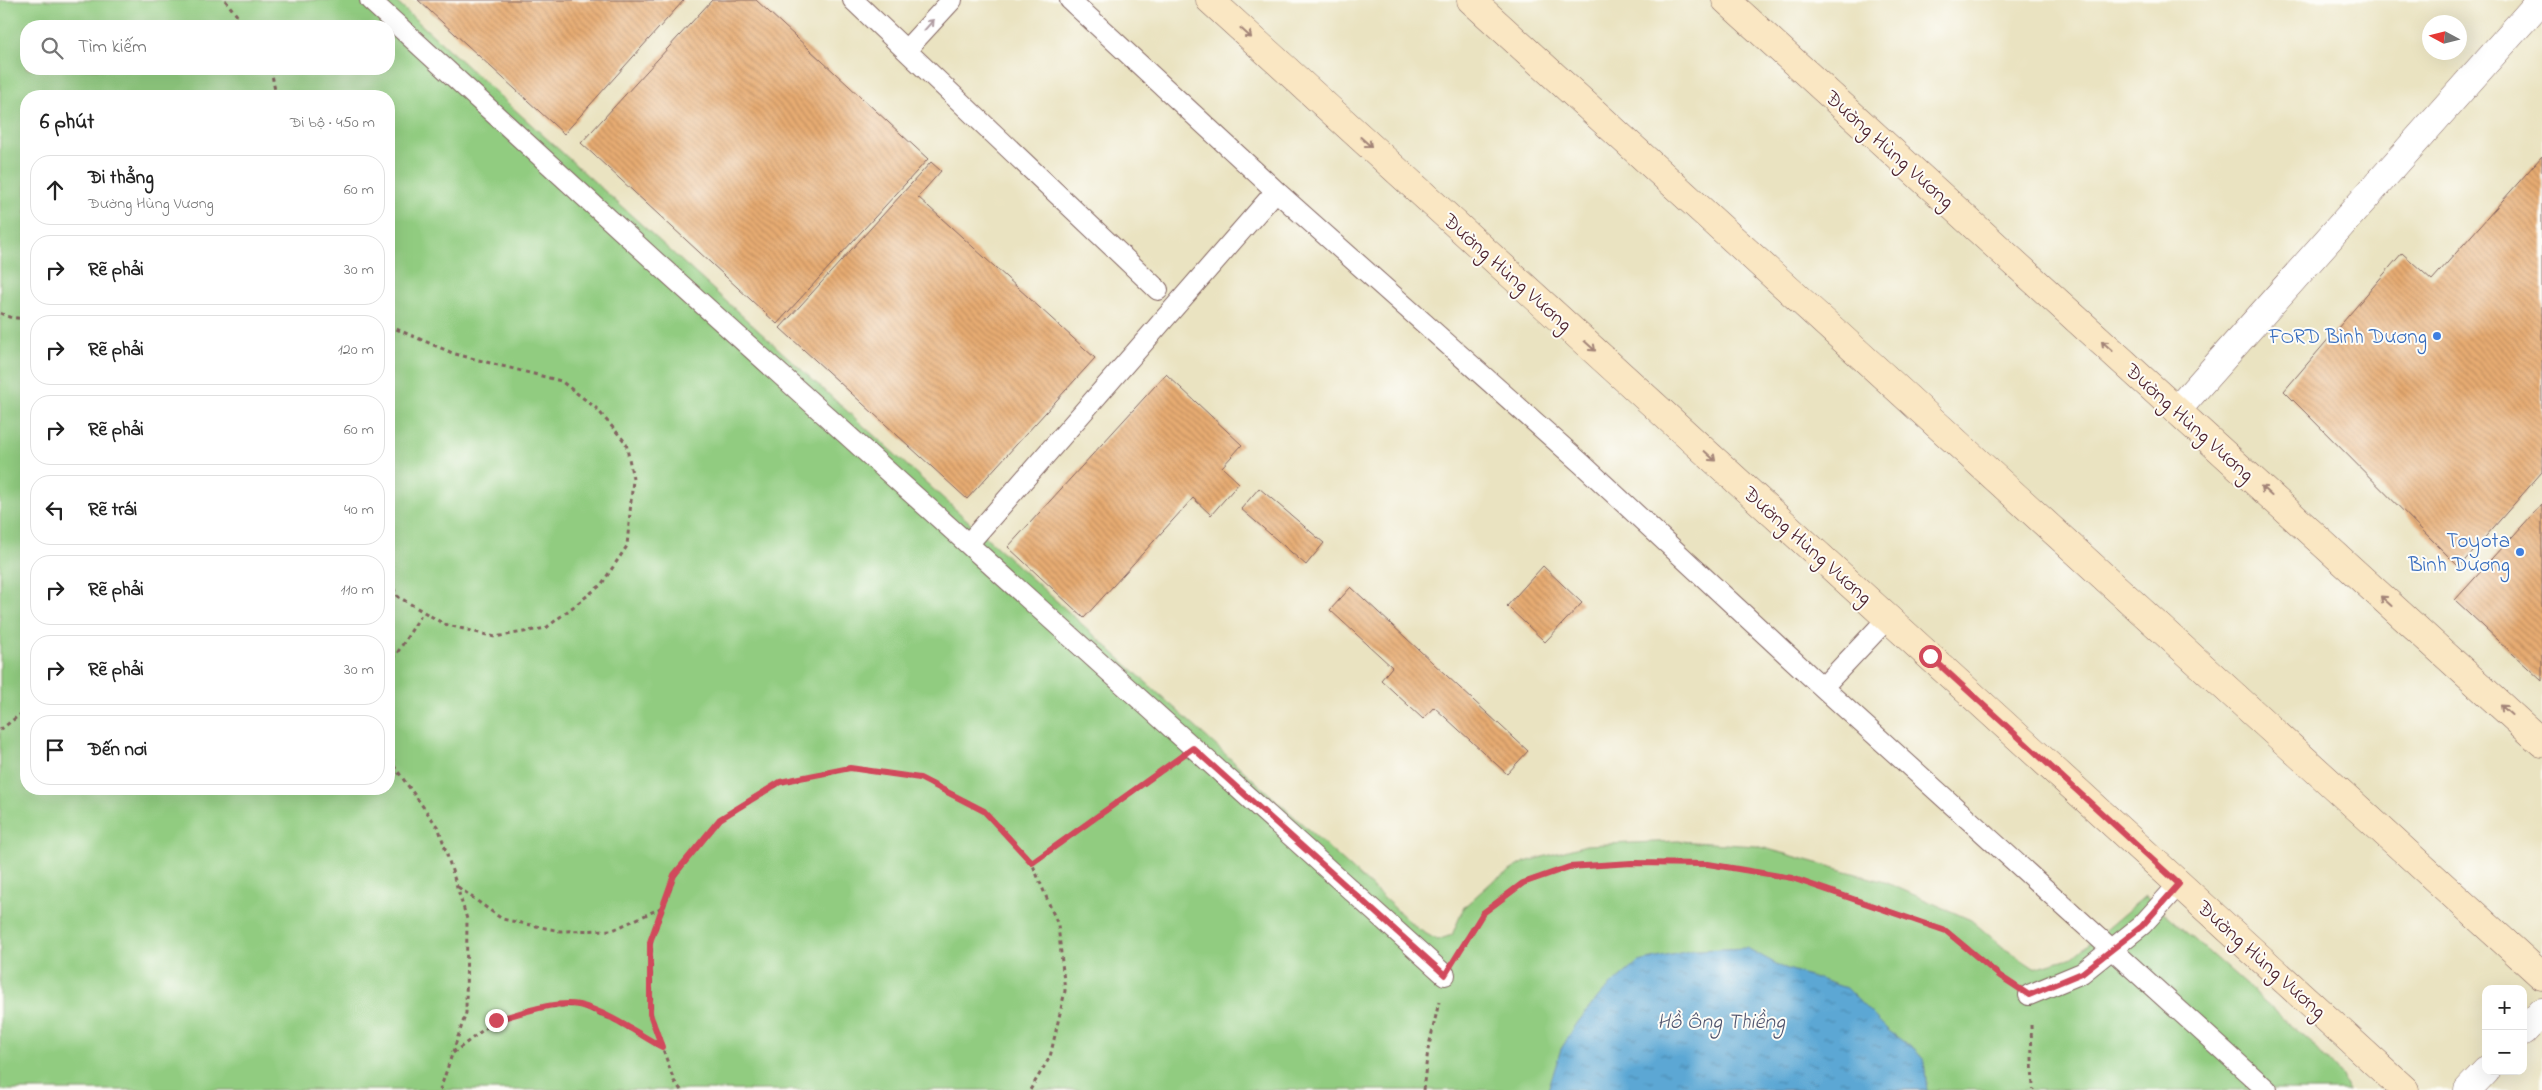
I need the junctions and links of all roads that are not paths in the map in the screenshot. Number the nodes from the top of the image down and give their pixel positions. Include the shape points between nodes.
1 (370, 0) edge
2 (853, 0) edge
3 (952, 0) edge
4 (1070, 0) edge
5 (1210, 0) edge
6 (1471, 0) edge
7 (1726, 0) edge
8 (2540, 0) edge
9 (392, 20) edge
10 (395, 23) edge
11 (906, 50) junction
12 (1276, 192) junction
13 (1158, 290) dead end
14 (2177, 410) junction
15 (968, 544) junction
16 (1888, 618) junction
17 (1823, 688) junction
18 (2542, 743) edge
19 (2179, 884) junction
20 (2112, 950) junction
21 (1445, 975) road end
22 (2542, 976) edge
23 (2029, 995) road end
24 (2542, 1012) edge
25 (2525, 1030) edge
26 (2482, 1075) edge
27 (2267, 1090) edge
28 (2405, 1090) edge
29 (2468, 1090) edge

1 - 9 lane
2 - 11 lane
11 -> 3 lane
4 - 12 lane
5 -> 16 main road, Đường Hùng Vương
6 - 22 main road
14 -> 7 main road, Đường Hùng Vương
8 - 14 street
10 - 15 lane
11 - 13 lane
12 - 15 lane
12 - 17 lane via 1582,464
18 -> 14 main road, Đường Hùng Vương
15 - 21 lane
16 - 17 lane
16 - 19 main road, Đường Hùng Vương
17 - 20 lane
19 - 20 lane via 2142,926
19 - 28 main road, Đường Hùng Vương
20 - 23 lane via 2082,973
20 - 27 lane
24 - 25 street
26 - 29 street

